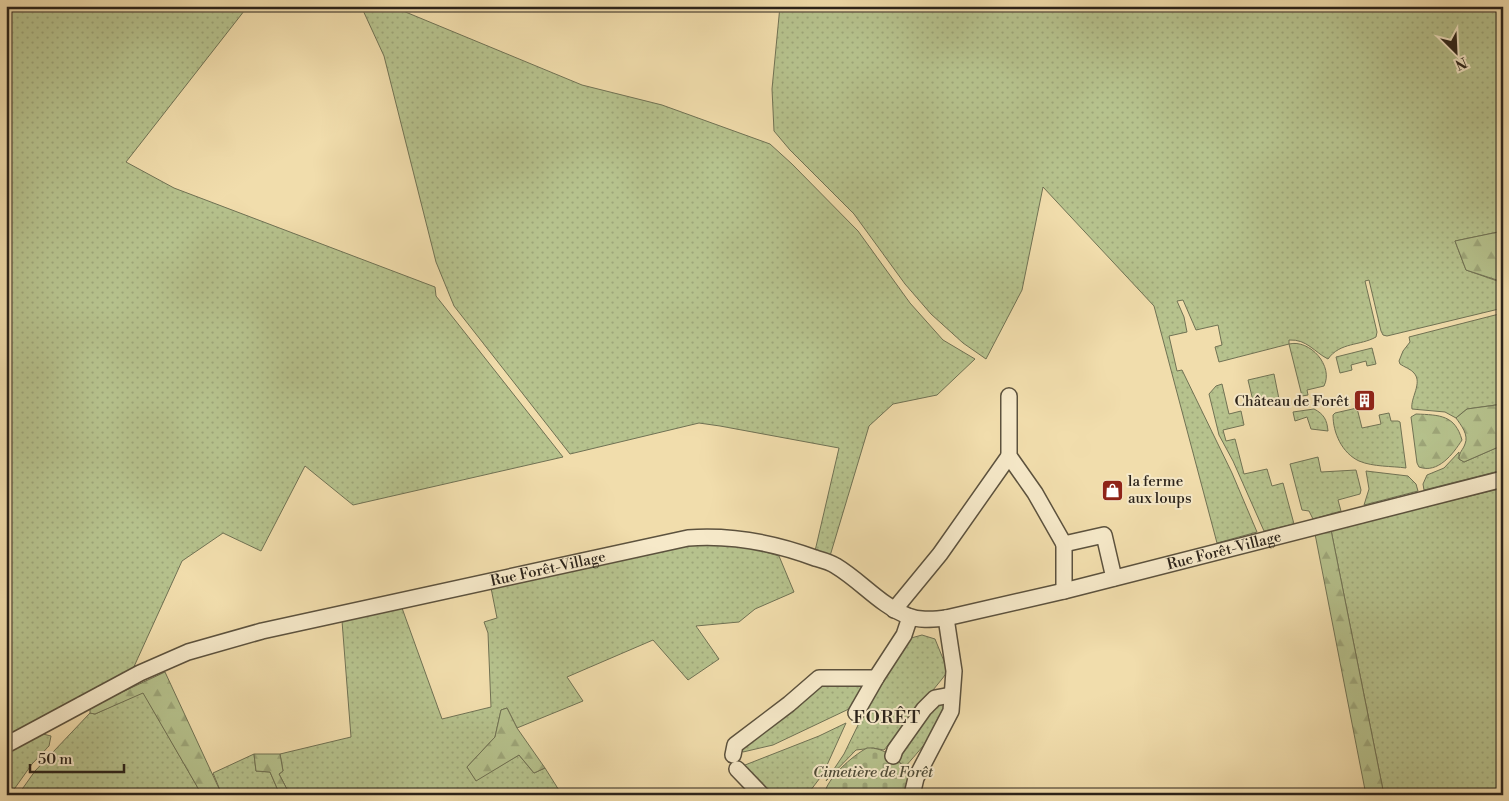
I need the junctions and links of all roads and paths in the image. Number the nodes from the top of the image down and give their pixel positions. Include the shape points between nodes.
1 (1009, 396) dead end
2 (1009, 456) junction
3 (1503, 479) edge
4 (1064, 544) junction
5 (1114, 578) junction
6 (1064, 591) junction
7 (894, 610) junction
8 (910, 617) junction
9 (946, 618) junction
10 (876, 678) junction
11 (951, 695) junction
12 (856, 713) dead end
13 (6, 745) edge
14 (893, 756) dead end
15 (762, 795) edge
16 (912, 795) edge

1 - 2 street
2 - 4 street
2 - 7 street via 940,554
3 - 5 street, Rue Forêt-Village
4 - 5 street via 1104,535
4 - 6 street
5 - 6 street, Rue Forêt-Village
6 - 9 street, Rue Forêt-Village
7 - 8 street, Rue Forêt-Village
7 - 13 street, Rue Forêt-Village via 835,565 800,552 736,539 688,538 262,632 188,652 140,673
8 - 9 street, Rue Forêt-Village
8 - 10 street via 904,635
9 - 11 street via 954,670
10 - 12 street
10 - 15 street via 819,678 735,745 735,762
11 - 14 street via 935,698 924,709
11 - 16 street via 951,711 916,778

